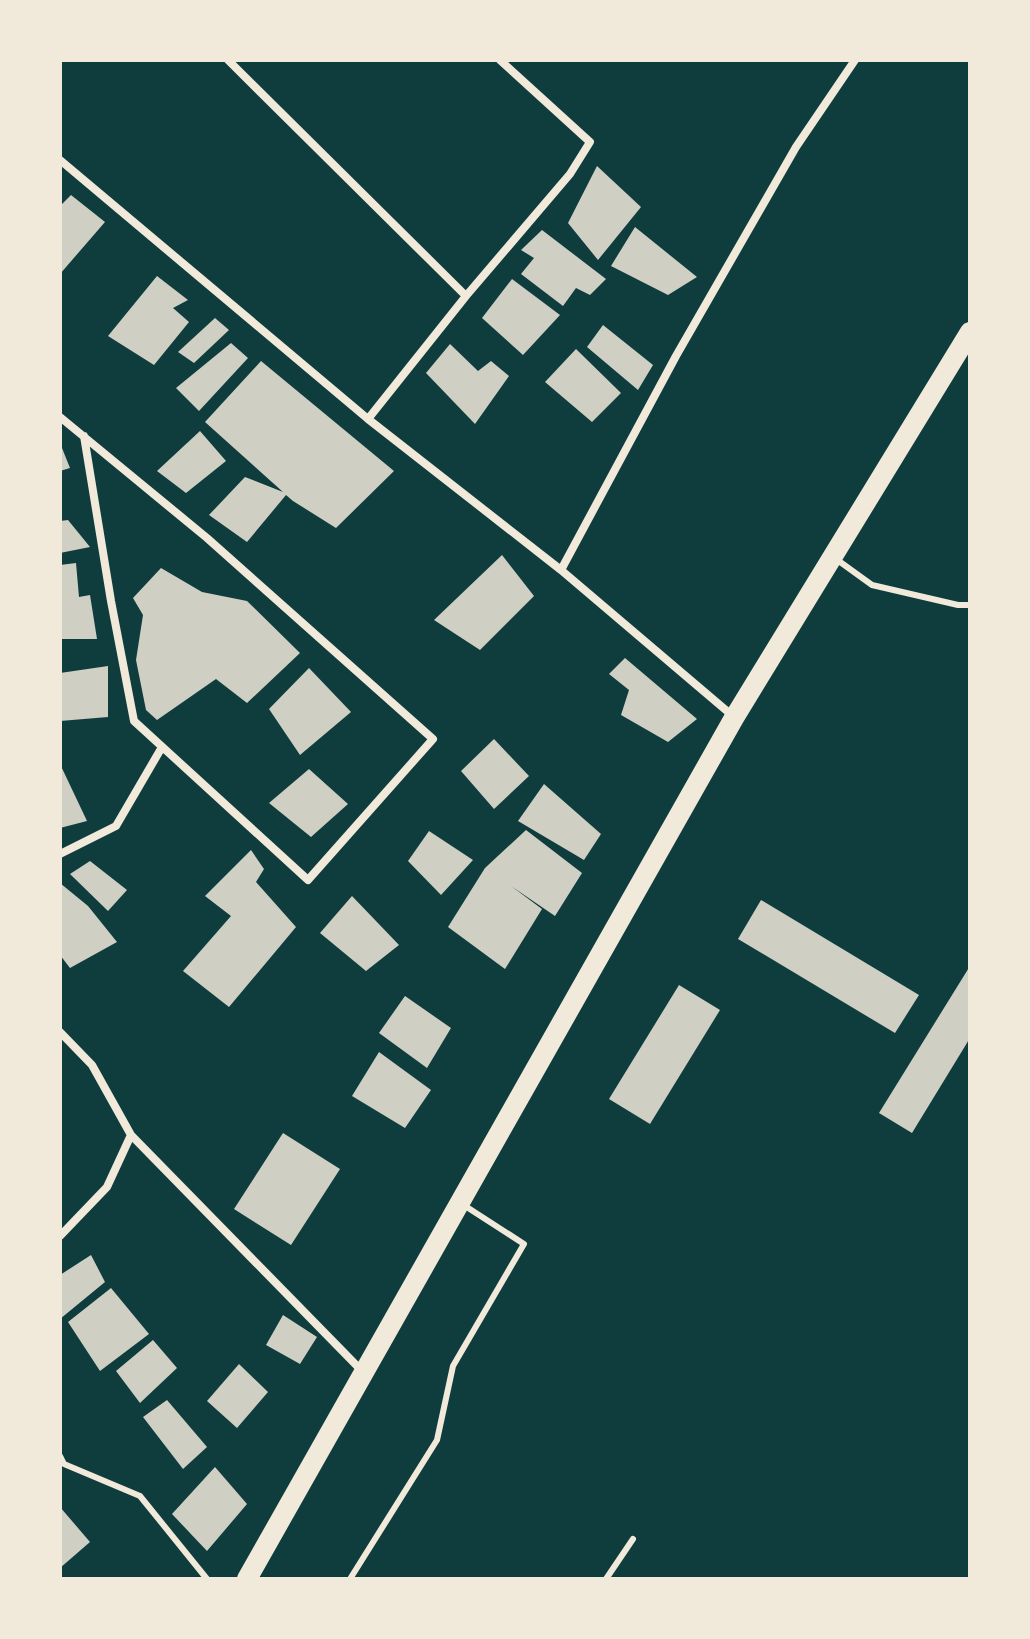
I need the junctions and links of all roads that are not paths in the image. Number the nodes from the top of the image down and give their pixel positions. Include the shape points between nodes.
1 (228, 60) edge
2 (500, 60) edge
3 (855, 60) edge
4 (60, 160) edge
5 (466, 296) junction
6 (970, 332) edge
7 (60, 417) edge
8 (368, 419) junction
9 (84, 436) junction
10 (833, 557) junction
11 (561, 570) junction
12 (970, 605) edge
13 (734, 718) junction
14 (162, 747) junction
15 (60, 854) edge
16 (60, 1032) edge
17 (131, 1135) junction
18 (459, 1202) junction
19 (60, 1236) edge
20 (363, 1372) junction
21 (60, 1456) edge
22 (633, 1539) dead end
23 (207, 1579) edge
24 (247, 1579) edge
25 (350, 1579) edge
26 (606, 1579) edge

1 - 5 street
2 - 5 street via 590,142 570,174
3 - 11 street via 796,147
4 - 8 street
5 - 8 street
6 - 10 main road
7 - 9 street
8 - 11 street
9 - 14 street via 134,721
9 - 14 street via 433,739 308,880
10 - 12 lane via 872,585
10 - 13 main road
11 - 13 street
13 - 18 main road
14 - 15 street via 116,826
16 - 17 street via 92,1065
17 - 19 street via 107,1187
17 - 20 street
18 - 20 main road
18 - 25 lane via 524,1244 453,1366 437,1440
20 - 24 main road
21 - 23 lane via 64,1464 140,1496
22 - 26 lane

